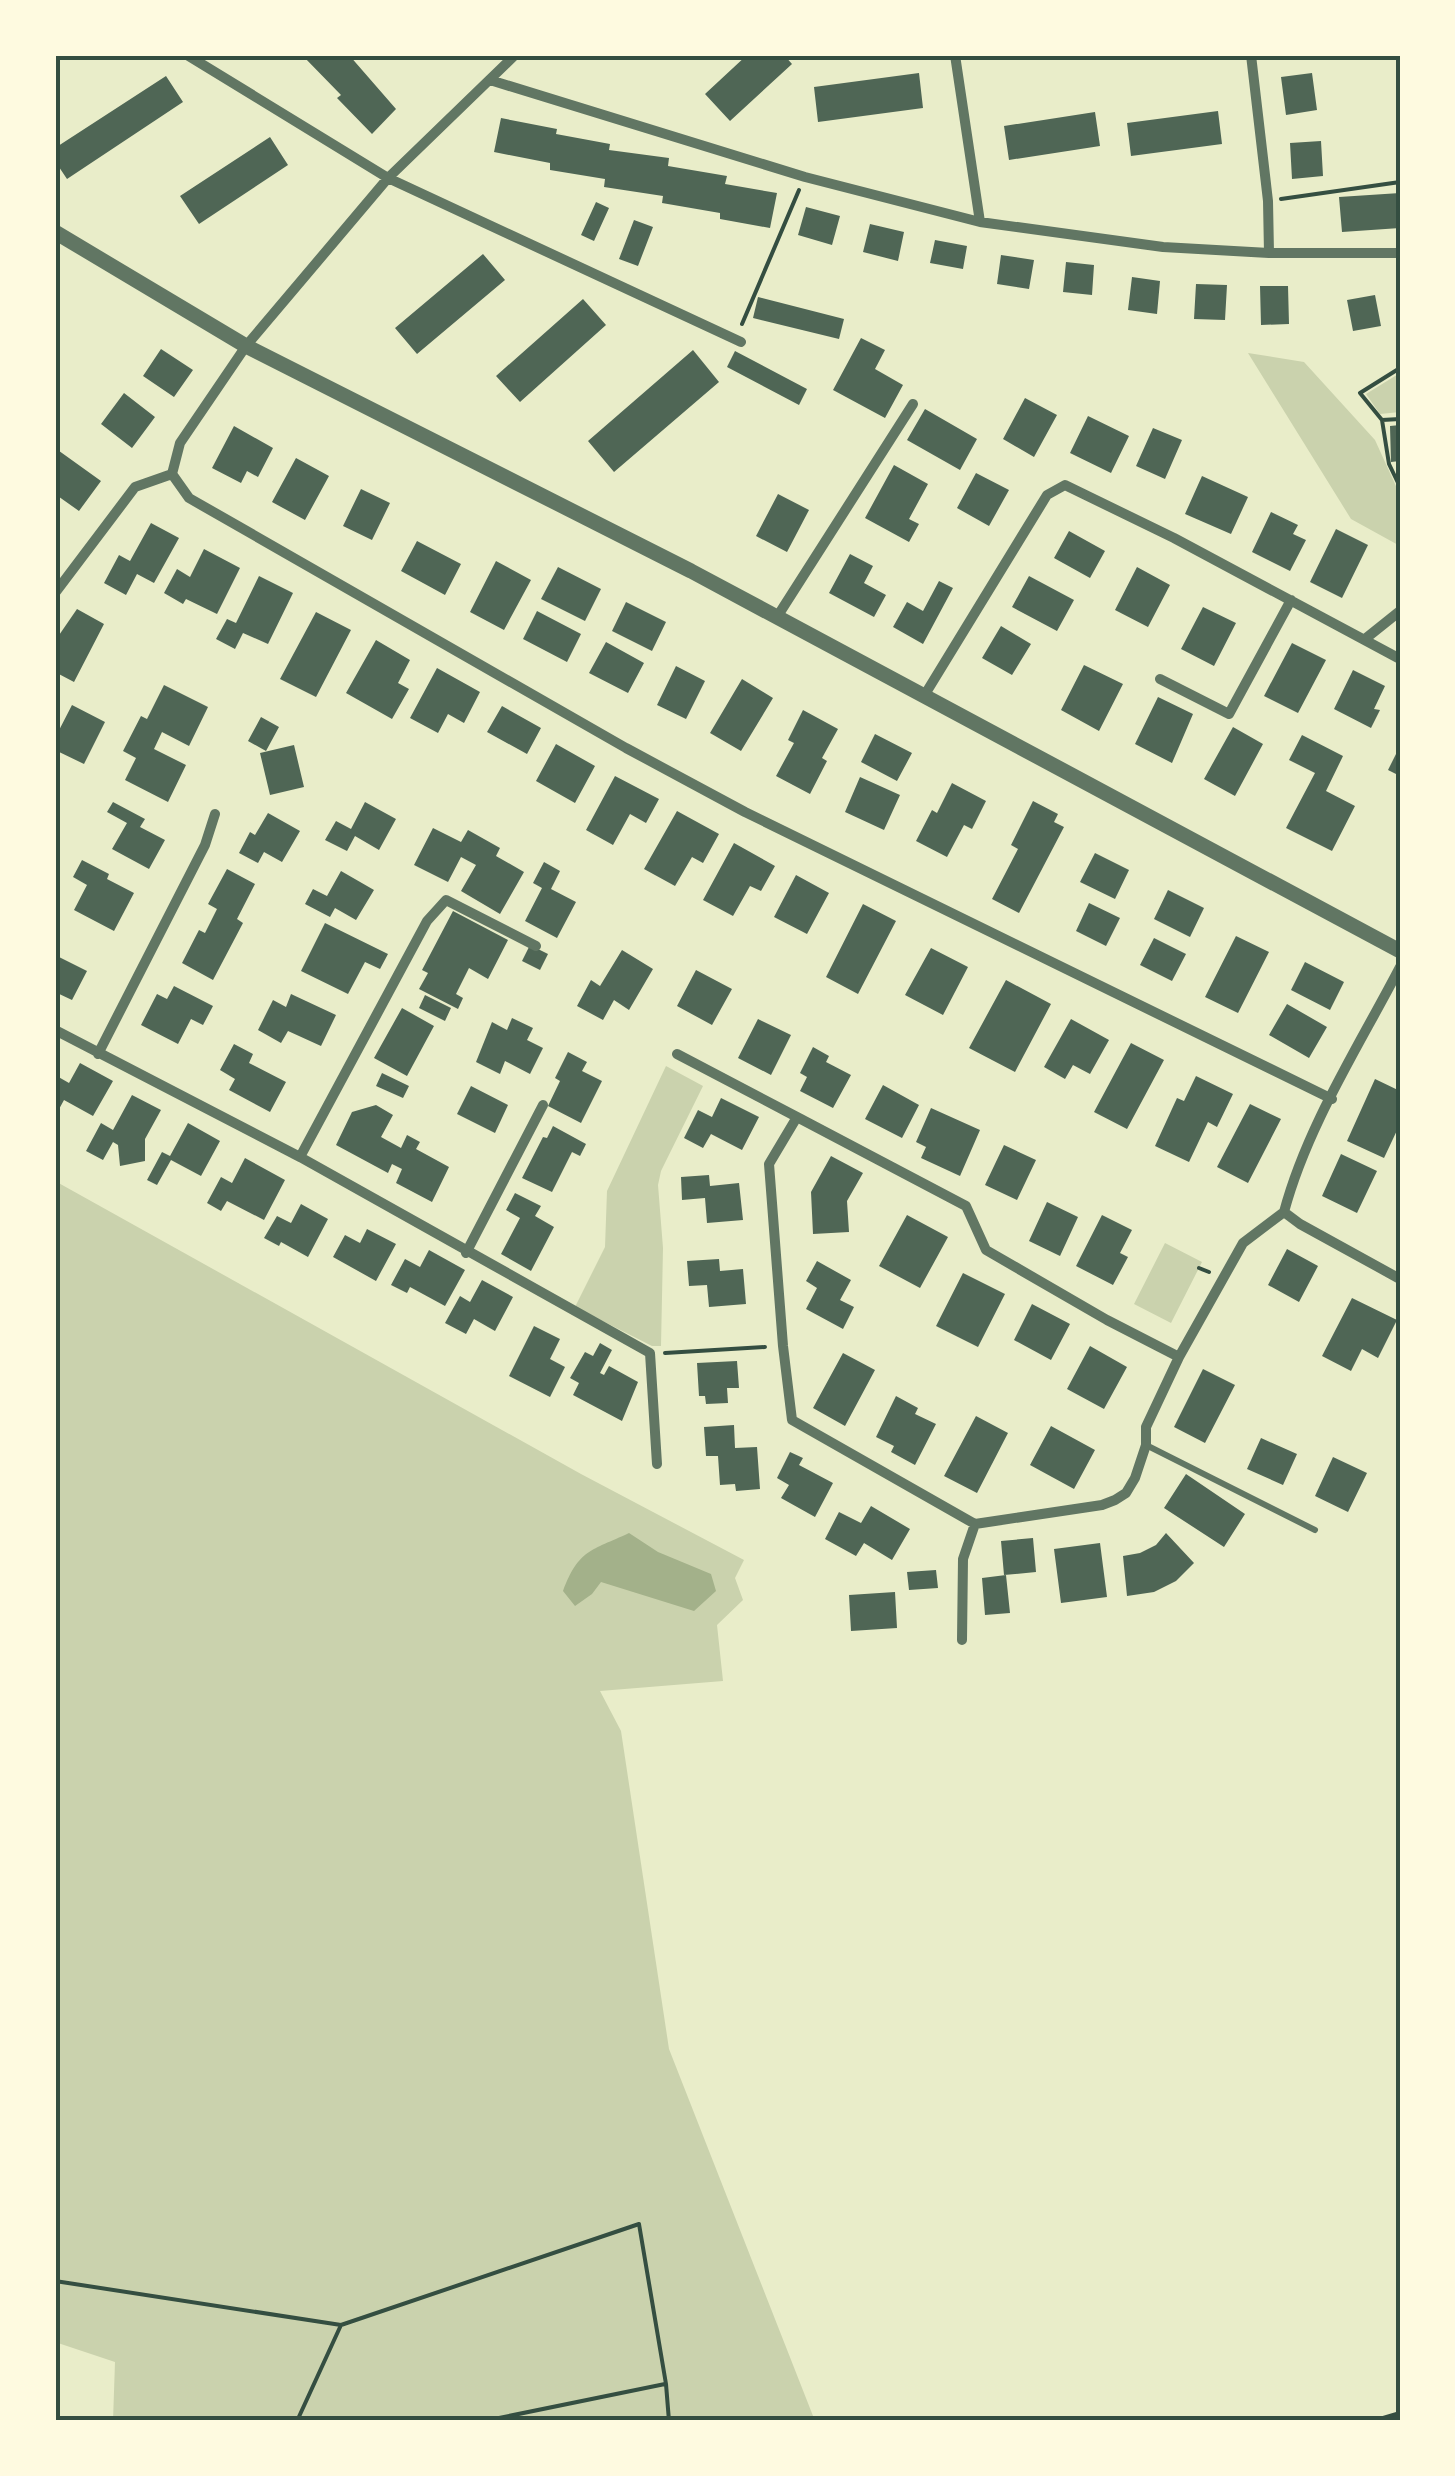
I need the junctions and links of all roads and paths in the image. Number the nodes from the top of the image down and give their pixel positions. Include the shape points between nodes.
1 (187, 55) edge
2 (515, 55) edge
3 (955, 55) edge
4 (1250, 55) edge
5 (490, 80) junction
6 (805, 176) junction
7 (388, 178) junction
8 (1400, 182) edge
9 (1268, 201) junction
10 (980, 222) junction
11 (55, 232) edge
12 (1400, 252) edge
13 (1269, 253) junction
14 (738, 341) joint
15 (246, 346) junction
16 (1400, 368) edge
17 (913, 404) dead end
18 (1400, 419) edge
19 (1382, 420) junction
20 (172, 474) junction
21 (1400, 486) edge
22 (55, 593) edge
23 (1292, 600) junction
24 (1400, 611) edge
25 (777, 617) junction
26 (1364, 639) junction
27 (1400, 660) edge
28 (1160, 679) dead end
29 (924, 696) junction
30 (215, 814) dead end
31 (536, 946) dead end
32 (1400, 951) edge
33 (1400, 968) edge
34 (55, 1030) edge
35 (98, 1054) junction
36 (677, 1054) dead end
37 (1332, 1099) junction
38 (543, 1105) dead end
39 (797, 1117) junction
40 (300, 1157) junction
41 (1284, 1212) junction
42 (466, 1253) junction
43 (1400, 1279) edge
44 (782, 1346) junction
45 (650, 1353) junction
46 (1179, 1357) junction
47 (1146, 1445) junction
48 (657, 1464) dead end
49 (975, 1524) junction
50 (1315, 1530) dead end
51 (962, 1640) dead end
52 (55, 2281) edge
53 (341, 2324) junction
54 (666, 2384) junction
55 (1400, 2413) edge
56 (297, 2421) edge
57 (484, 2421) edge
58 (669, 2421) edge
59 (1374, 2421) edge

1 - 7 street
2 - 5 street
3 - 10 street
4 - 9 street
5 - 6 street
5 - 7 street
6 - 10 street
6 - 14 path
7 - 14 street
7 - 15 street
8 - 9 path
9 - 13 street
10 - 13 street via 1163,247
11 - 15 street
12 - 13 street
15 - 20 street via 180,443
15 - 25 street
16 - 19 path via 1360,393
17 - 25 street
18 - 19 path
19 - 21 path
20 - 22 street via 135,487
20 - 37 street via 189,498 745,812
23 - 26 street
23 - 28 street via 1229,714
23 - 29 street via 1065,485 1047,495
24 - 26 street
25 - 29 street
26 - 27 street
29 - 32 street
30 - 35 street
31 - 40 street via 446,900 427,921
33 - 37 street
34 - 35 street
35 - 40 street
36 - 39 street
37 - 41 street
38 - 42 street
39 - 44 street via 769,1164
39 - 46 street via 966,1206 986,1250
40 - 42 street
41 - 43 street
41 - 46 street via 1243,1243
42 - 45 street
44 - 45 path
44 - 49 street via 792,1420
45 - 48 street
46 - 47 street via 1146,1427
47 - 49 street via 1136,1478 1115,1500
47 - 50 lane
49 - 51 street via 963,1559
52 - 53 path
53 - 54 path via 639,2224
53 - 56 path
54 - 57 path
54 - 58 path
55 - 59 path

